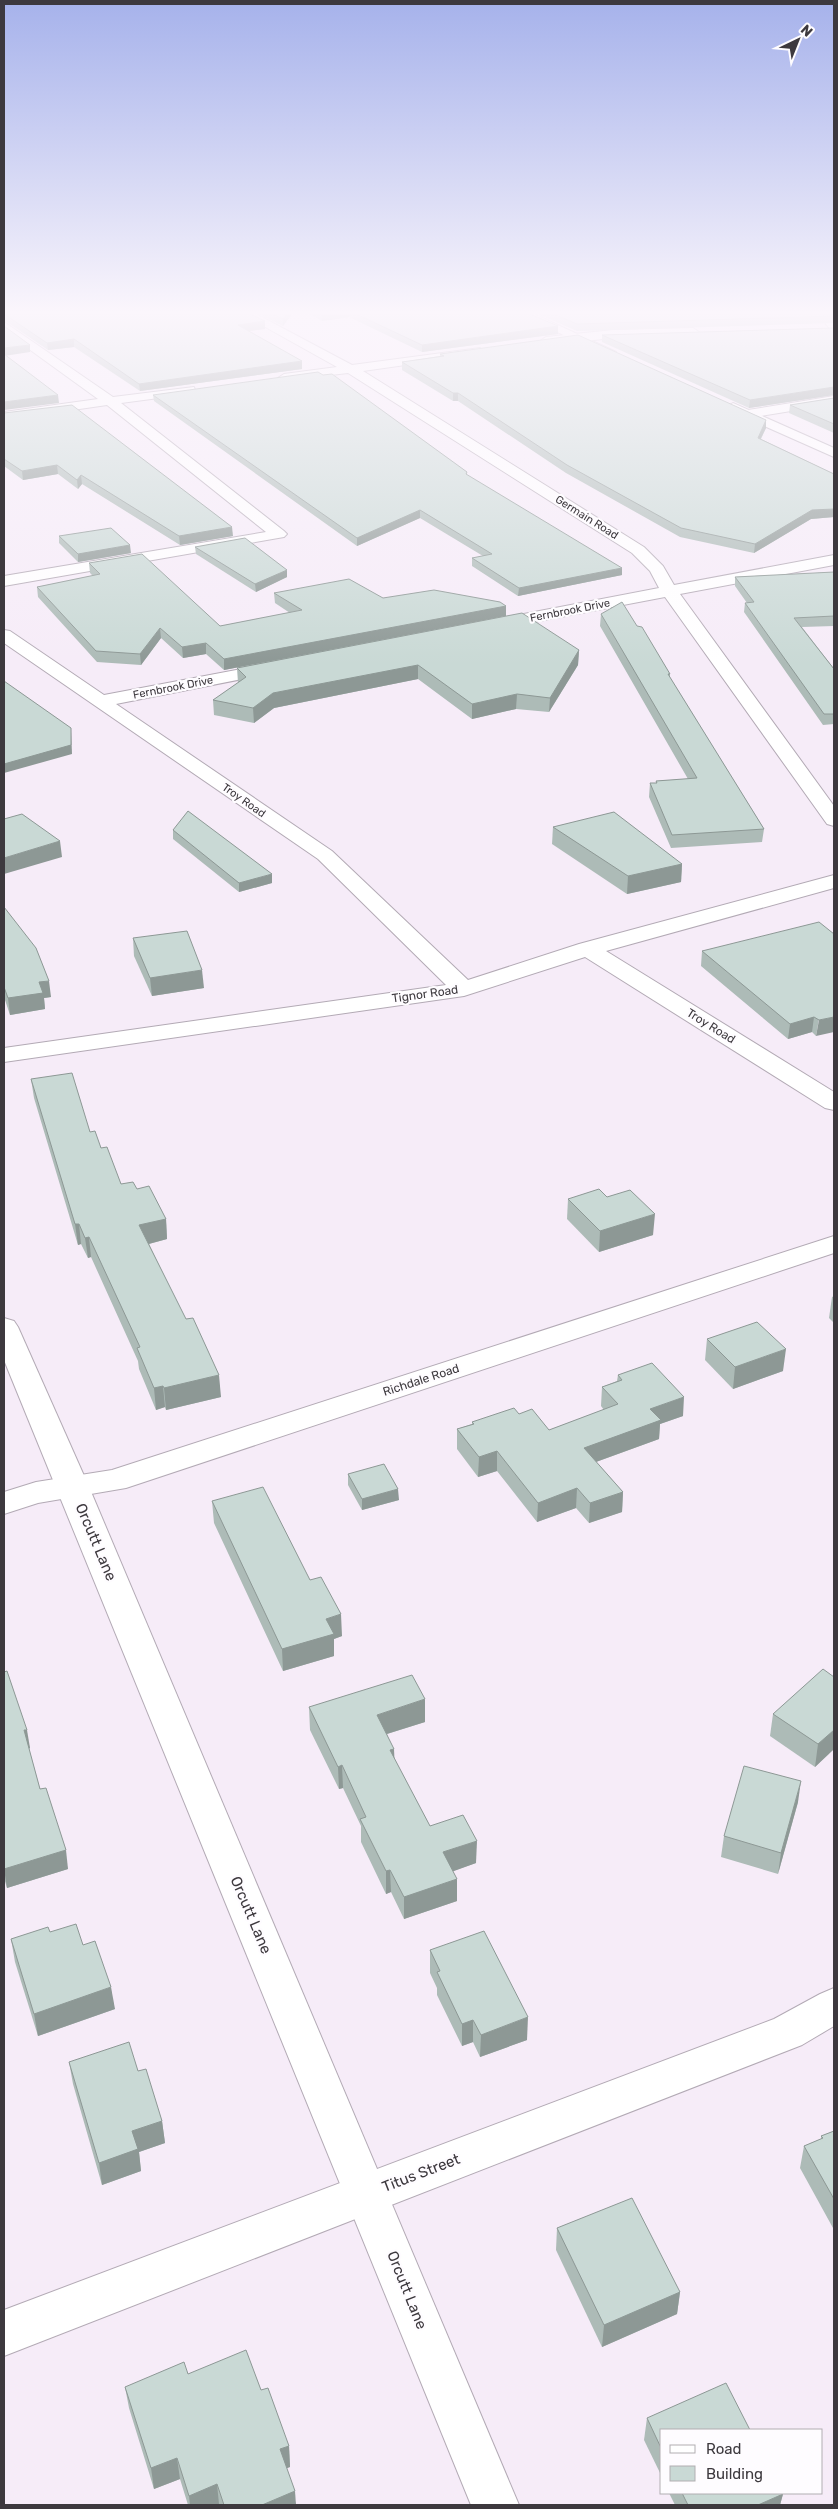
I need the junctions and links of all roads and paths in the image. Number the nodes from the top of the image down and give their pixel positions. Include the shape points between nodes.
1 (148, 431) edge
2 (449, 431) edge
3 (786, 431) edge
4 (834, 453) edge
5 (834, 560) edge
6 (4, 581) edge
7 (669, 592) junction
8 (478, 628) edge
9 (4, 635) edge
10 (284, 666) edge
11 (101, 701) junction
12 (834, 820) edge
13 (834, 881) edge
14 (587, 949) junction
15 (464, 989) junction
16 (4, 1055) edge
17 (834, 1102) edge
18 (834, 1244) edge
19 (4, 1328) edge
20 (73, 1487) junction
21 (4, 1503) edge
22 (834, 2006) edge
23 (368, 2194) junction
24 (4, 2333) edge
25 (495, 2505) edge

1 - 6 street via 279,534
2 - 7 street, Germain Road via 638,550 657,569
3 - 4 street
5 - 7 street, Fernbrook Drive
7 - 8 street, Fernbrook Drive
7 - 12 street, Germain Road
9 - 11 street, Troy Road
10 - 11 street, Fernbrook Drive
11 - 15 street, Troy Road via 324,855
13 - 14 street, Tignor Road
14 - 15 street, Tignor Road
14 - 17 street, Troy Road
15 - 16 street, Tignor Road
18 - 20 street, Richdale Road via 115,1480
19 - 20 street, Orcutt Lane
20 - 21 street, Richdale Road
20 - 23 street, Orcutt Lane
22 - 23 street, Titus Street via 788,2032
23 - 24 street, Titus Street
23 - 25 street, Orcutt Lane

